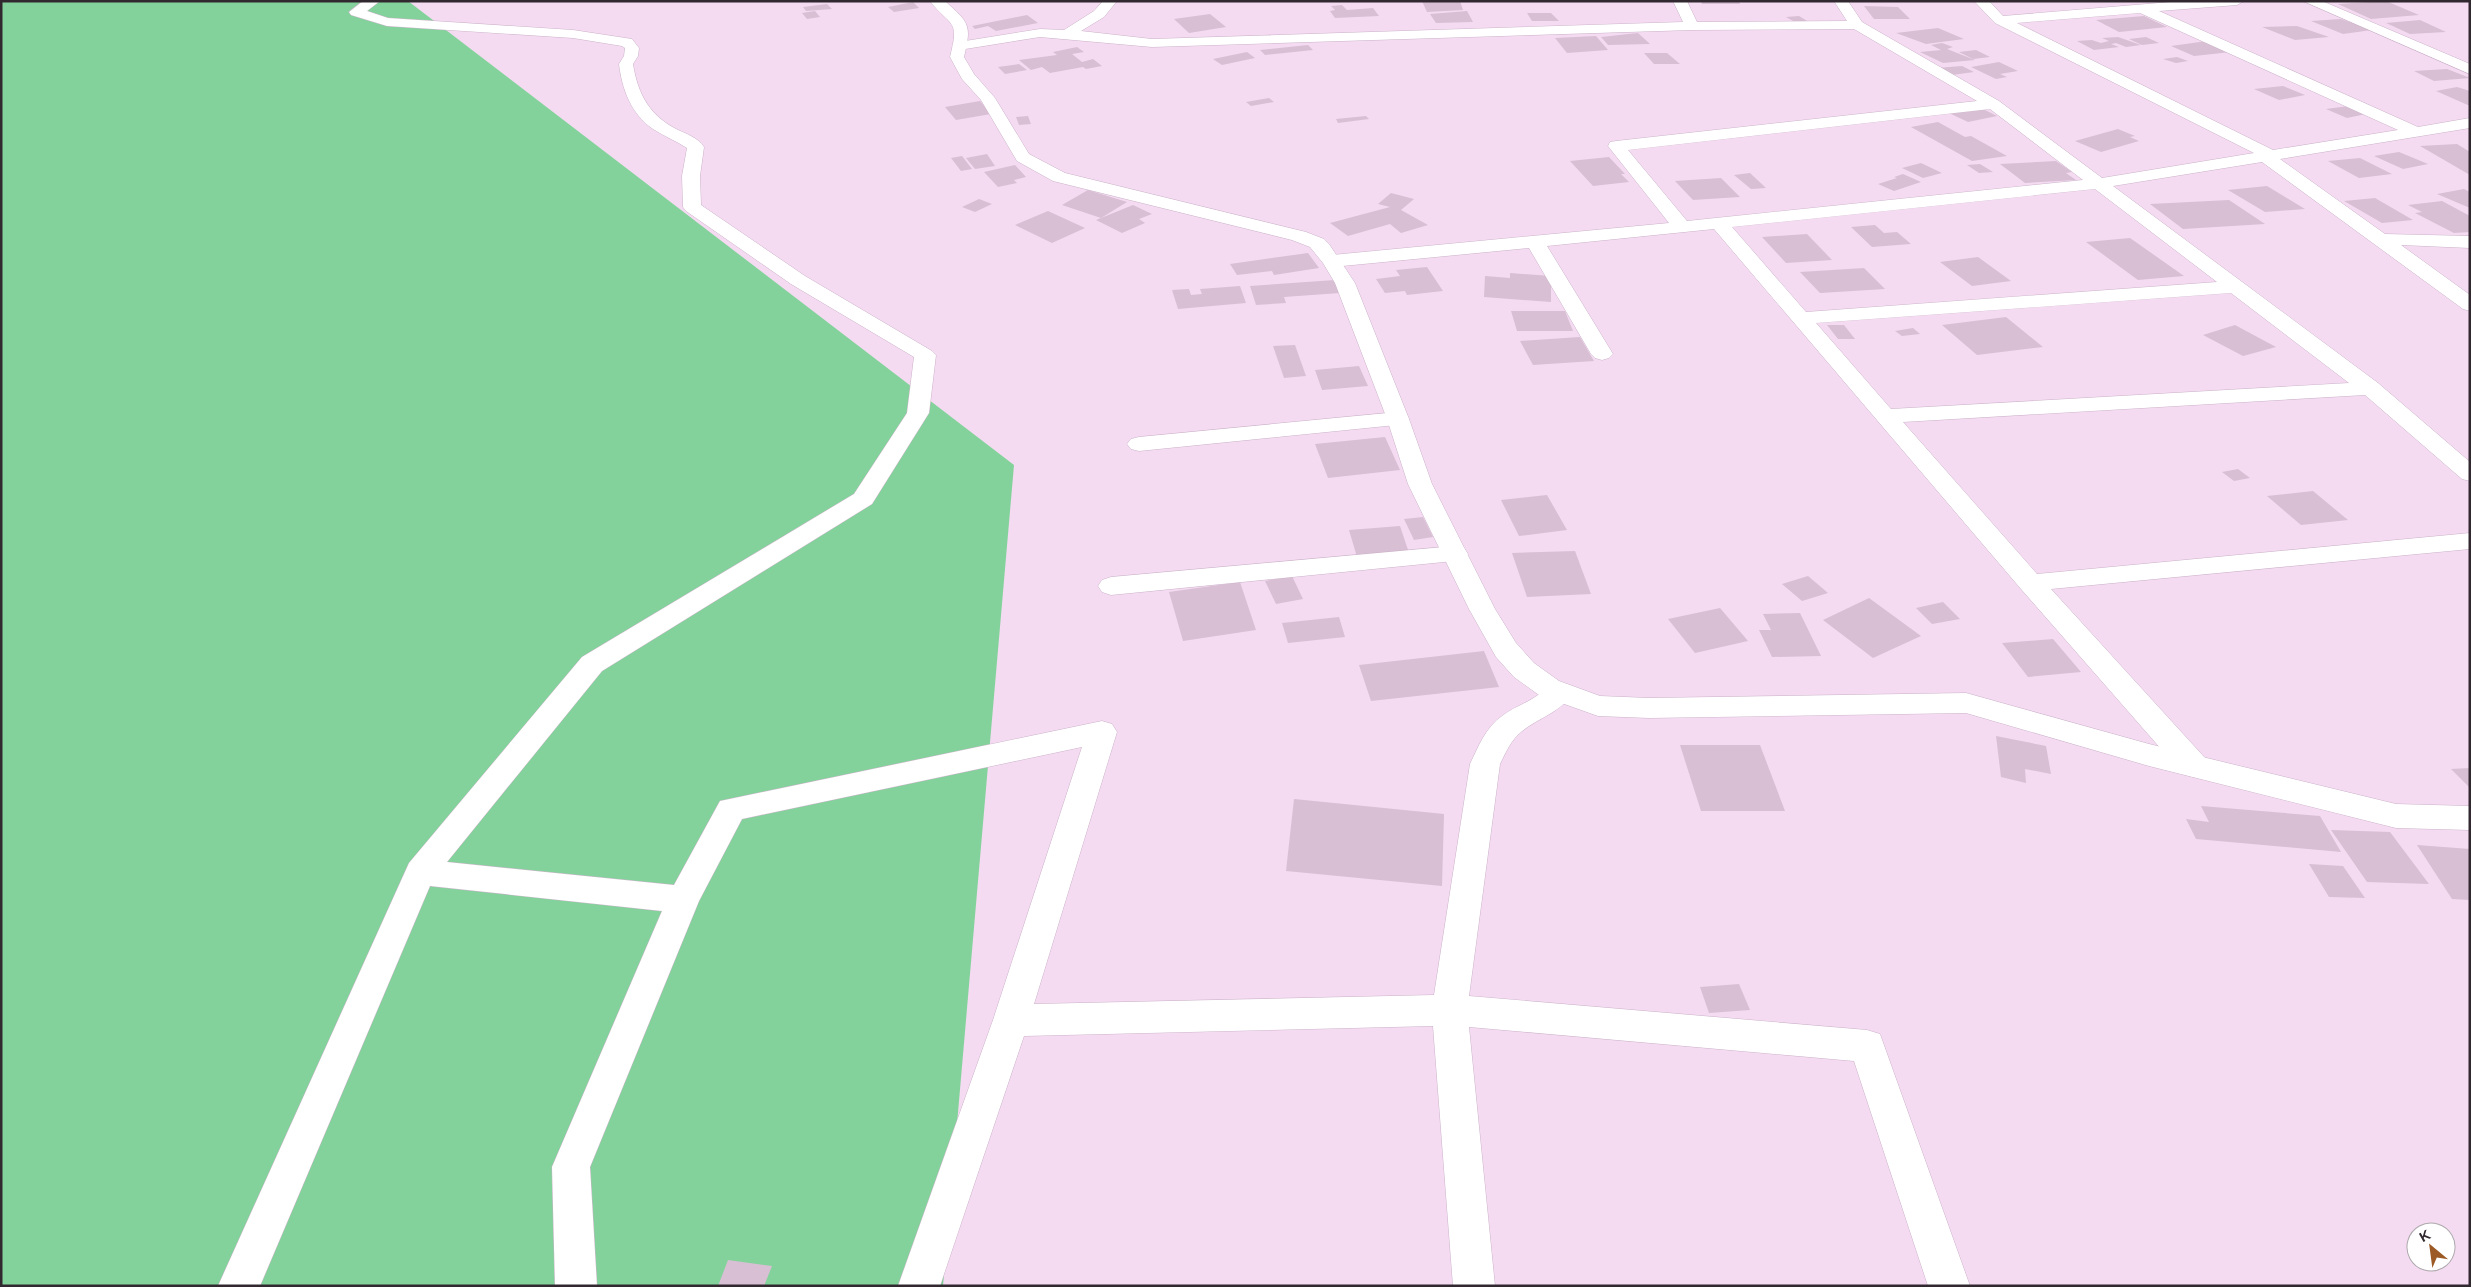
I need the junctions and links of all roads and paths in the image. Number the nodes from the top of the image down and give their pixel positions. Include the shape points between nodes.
1 (373, 1) edge
2 (937, 1) edge
3 (1110, 1) edge
4 (1680, 1) edge
5 (1841, 1) edge
6 (1981, 1) edge
7 (2237, 1) edge
8 (2310, 1) edge
9 (2143, 9) junction
10 (2000, 20) junction
11 (1857, 25) junction
12 (1692, 26) junction
13 (1068, 34) junction
14 (959, 46) junction
15 (2470, 70) edge
16 (1993, 104) junction
17 (2470, 123) edge
18 (2416, 132) junction
19 (2267, 156) junction
20 (2096, 184) junction
21 (1719, 224) junction
22 (1682, 227) junction
23 (2380, 239) junction
24 (1535, 242) junction
25 (2470, 242) edge
26 (1332, 261) junction
27 (2234, 286) junction
28 (2470, 305) edge
29 (1801, 318) junction
30 (1602, 354) dead end
31 (2370, 388) junction
32 (1885, 416) junction
33 (1398, 418) junction
34 (1139, 444) dead end
35 (2470, 474) edge
36 (2470, 541) edge
37 (1455, 554) junction
38 (2030, 583) junction
39 (1111, 586) dead end
40 (1559, 692) junction
41 (2194, 766) junction
42 (2470, 818) edge
43 (420, 872) junction
44 (683, 900) junction
45 (1449, 1010) junction
46 (1011, 1020) junction
47 (238, 1286) edge
48 (576, 1286) edge
49 (919, 1286) edge
50 (1474, 1286) edge
51 (1949, 1286) edge

1 - 43 street via 356,12 387,22 573,34 627,42 632,48 626,64 633,98 664,129 684,137 696,147 691,176 692,207 798,280 925,355 918,413 863,499 592,664
2 - 14 street via 960,22 962,37
3 - 13 street via 1099,14
4 - 12 street
5 - 11 street
6 - 10 street
7 - 9 street
8 - 15 street
9 - 10 street
9 - 18 street
10 - 19 street
11 - 12 street
11 - 16 street
12 - 13 street via 1152,44
13 - 14 street via 1040,34
14 - 26 street via 957,56 967,76 987,98 1023,157 1058,177 1299,236 1317,244
16 - 20 street
16 - 22 street via 1616,146
17 - 18 street
18 - 19 street
19 - 20 street
19 - 23 street
20 - 21 street
20 - 27 street
21 - 22 street
21 - 29 street
22 - 24 street
23 - 25 street
23 - 28 street
24 - 26 street
24 - 30 street
26 - 33 street via 1355,307
27 - 29 street
27 - 31 street
29 - 32 street
31 - 32 street
31 - 35 street
32 - 38 street
33 - 34 street
33 - 37 street via 1420,484
36 - 38 street
37 - 39 street
37 - 40 street via 1506,650 1524,670
38 - 41 street
40 - 41 street via 1598,706 1649,708 1966,703
40 - 45 street via 1540,710 1502,732 1485,764
41 - 42 street via 2396,816
43 - 44 street
43 - 47 street
44 - 46 street via 731,808 1102,732
44 - 48 street via 571,1167
45 - 46 street
45 - 50 street
45 - 51 street via 1867,1046
46 - 49 street

